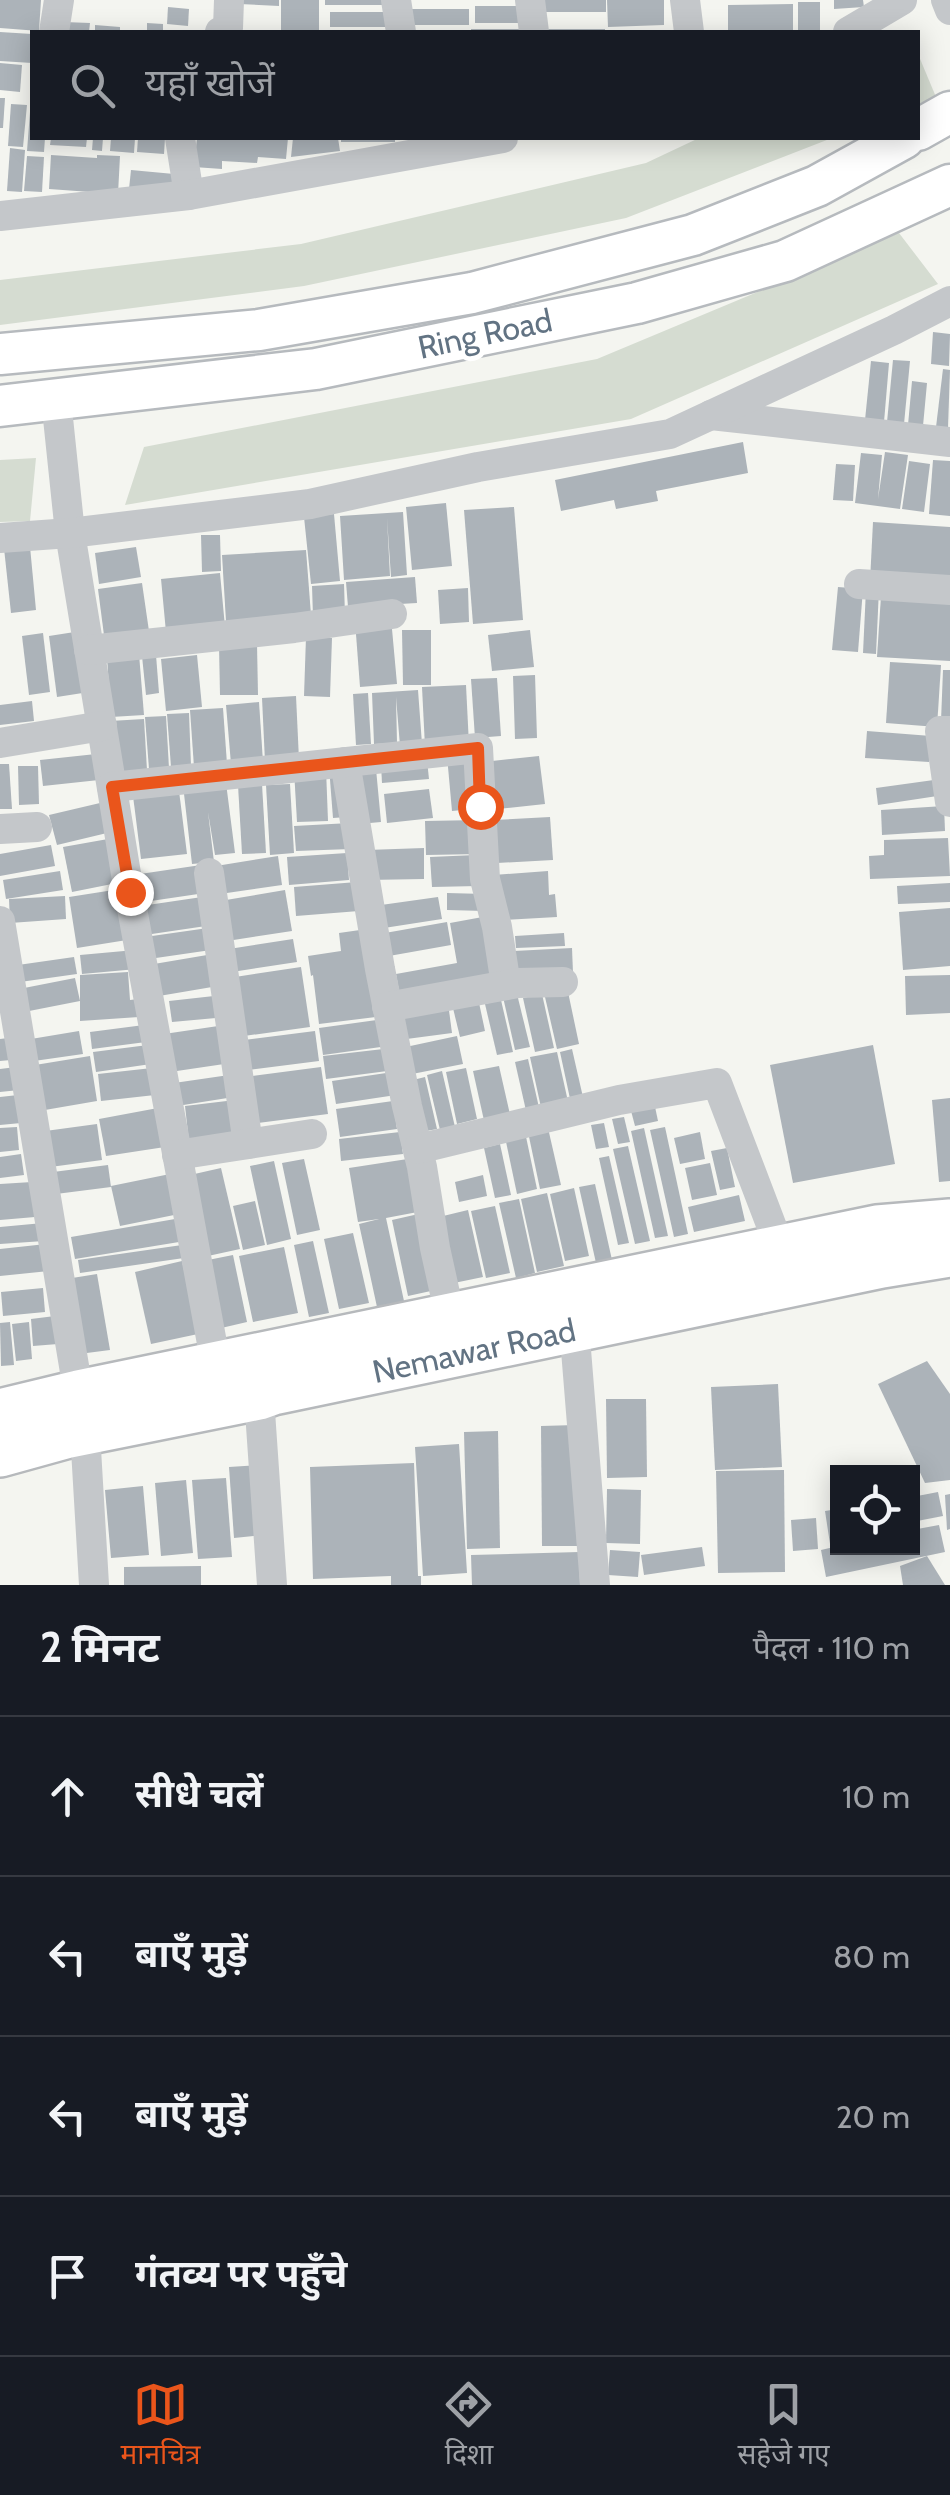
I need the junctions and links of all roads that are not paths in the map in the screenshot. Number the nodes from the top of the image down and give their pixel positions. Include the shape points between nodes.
1 (58, 0) edge
2 (230, 0) edge
3 (396, 0) edge
4 (530, 0) edge
5 (685, 0) edge
6 (902, 0) edge
7 (946, 0) edge
8 (950, 10) edge
9 (54, 30) edge
10 (224, 30) edge
11 (401, 30) edge
12 (534, 30) edge
13 (688, 30) edge
14 (851, 30) edge
15 (950, 112) edge
16 (920, 129) edge
17 (180, 140) edge
18 (478, 140) edge
19 (900, 140) edge
20 (413, 145) edge
21 (948, 192) edge
22 (188, 196) junction
23 (0, 216) edge
24 (950, 301) edge
25 (0, 354) edge
26 (56, 399) junction
27 (0, 406) edge
28 (711, 415) junction
29 (950, 442) edge
30 (70, 533) junction
31 (0, 538) edge
32 (859, 584) dead end
33 (950, 590) edge
34 (392, 614) dead end
35 (89, 650) junction
36 (102, 726) junction
37 (950, 731) edge
38 (0, 743) edge
39 (346, 762) junction
40 (112, 787) junction
41 (950, 802) edge
42 (37, 826) dead end
43 (0, 829) edge
44 (209, 872) dead end
45 (0, 921) edge
46 (564, 982) dead end
47 (506, 985) junction
48 (387, 1007) junction
49 (312, 1134) dead end
50 (248, 1144) junction
51 (418, 1149) junction
52 (177, 1156) junction
53 (950, 1222) edge
54 (879, 1246) junction
55 (780, 1248) junction
56 (950, 1254) edge
57 (560, 1313) junction
58 (450, 1316) junction
59 (216, 1365) junction
60 (259, 1397) junction
61 (0, 1412) edge
62 (81, 1413) junction
63 (0, 1454) edge
64 (94, 1585) edge
65 (272, 1585) edge
66 (595, 1585) edge

1 - 9 street
2 - 10 street
3 - 11 street
4 - 12 street
5 - 13 street
6 - 14 street
7 - 8 street
15 - 16 main road
17 - 22 street
18 - 20 street
19 - 25 main road, Ring Road via 817,186 693,235 472,293 259,330
20 - 22 street
21 - 26 main road, Ring Road via 785,261 636,303 316,369
22 - 23 street
24 - 28 street
26 - 27 main road, Ring Road
26 - 30 street
28 - 29 street
28 - 30 street via 670,434 310,504
30 - 31 street
30 - 35 street
32 - 33 street
34 - 35 street
35 - 36 street
36 - 38 street
36 - 40 street
37 - 41 street via 940,731
39 - 40 street
39 - 47 street via 478,748 485,879
39 - 48 street
40 - 52 street
42 - 43 street
44 - 50 street
45 - 62 street
46 - 47 street
47 - 48 street
48 - 51 street
49 - 50 street
50 - 52 street
51 - 55 street via 619,1100 717,1084
51 - 58 street
52 - 59 street
53 - 54 highway, Nemawar Road
54 - 55 highway, Nemawar Road
54 - 56 highway, Nemawar Road
54 - 57 highway, Nemawar Road
55 - 57 highway, Nemawar Road
57 - 58 highway, Nemawar Road
57 - 60 highway, Nemawar Road
57 - 66 street via 576,1350
58 - 59 highway, Nemawar Road
59 - 62 highway, Nemawar Road
60 - 62 highway, Nemawar Road
60 - 65 street
61 - 62 highway, Nemawar Road
62 - 63 highway, Nemawar Road
62 - 64 street

